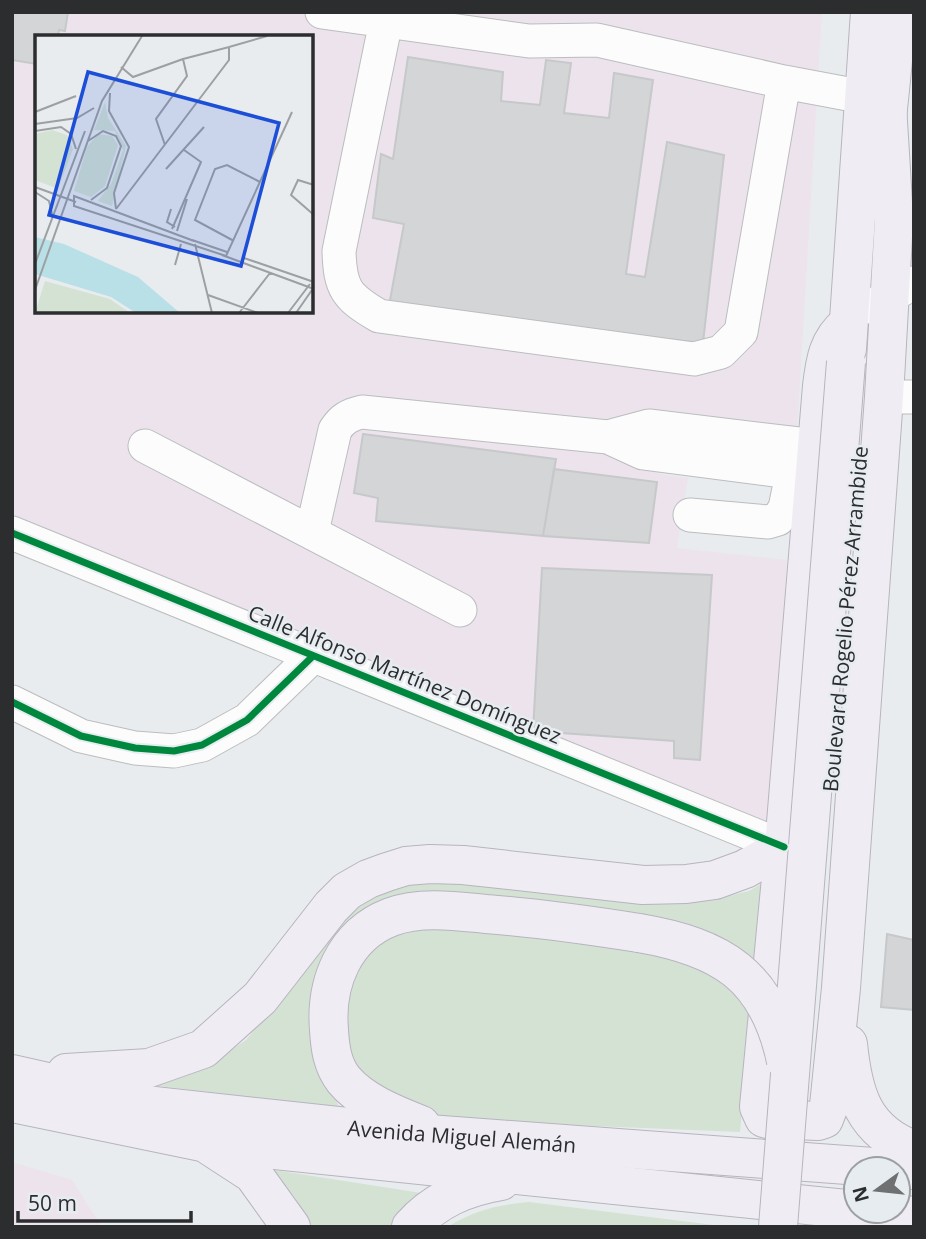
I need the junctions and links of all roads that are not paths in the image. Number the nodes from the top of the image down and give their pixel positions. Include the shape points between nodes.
1 (322, 12) edge
2 (870, 12) edge
3 (898, 12) edge
4 (386, 21) junction
5 (784, 82) junction
6 (876, 101) junction
7 (881, 302) edge
8 (878, 380) edge
9 (145, 446) dead end
10 (805, 459) junction
11 (690, 515) dead end
12 (312, 531) junction
13 (12, 533) edge
14 (460, 610) dead end
15 (313, 656) junction
16 (12, 702) edge
17 (784, 847) junction
18 (841, 988) junction
19 (791, 1083) junction
20 (17, 1085) edge
21 (443, 1134) junction
22 (206, 1143) junction
23 (914, 1150) edge
24 (784, 1160) junction
25 (914, 1170) edge
26 (534, 1176) junction
27 (842, 1212) edge
28 (784, 1218) edge
29 (914, 1226) edge
30 (291, 1227) edge
31 (411, 1227) edge
32 (908, 1227) edge

1 - 4 street
2 - 6 main road, Boulevard Rogelio Pérez Arrambide
3 - 6 main road, Boulevard Rogelio Pérez Arrambide
4 - 5 street via 528,41 597,40
4 - 5 street via 339,251 339,278 356,302 379,316 694,359 721,352 741,332
5 - 6 street
6 - 7 main road, Boulevard Rogelio Pérez Arrambide
7 - 8 main road, Boulevard Rogelio Pérez Arrambide
7 - 10 main road via 833,338
8 - 18 main road
8 - 19 main road, Boulevard Rogelio Pérez Arrambide, bridge
8 - 28 main road, Boulevard Rogelio Pérez Arrambide via 852,540
9 - 12 street
10 - 11 street via 778,519
10 - 12 street via 649,426 608,437 362,412 350,415 335,430
10 - 17 main road
12 - 14 street
13 - 15 street, Calle Alfonso Martínez Domínguez
15 - 16 street via 247,720 202,745 174,751 81,736
15 - 17 street, Calle Alfonso Martínez Domínguez
17 - 18 main road via 759,1107 764,1118 824,1119
17 - 20 main road via 745,869 685,884 643,885 463,865 406,866 368,878 347,891 260,998 203,1049 149,1068
18 - 23 main road via 849,1056 861,1105 886,1137
19 - 21 main road, bridge via 771,1014 752,983 718,956 669,938 541,918 414,912 391,917 370,929 339,964 327,1007 330,1051 344,1079 372,1101
19 - 24 main road, Boulevard Rogelio Pérez Arrambide, bridge
20 - 21 main road, Avenida Miguel Alemán via 155,1106
20 - 22 main road, Avenida Miguel Alemán
21 - 24 main road, Avenida Miguel Alemán
22 - 26 main road, Avenida Miguel Alemán
22 - 30 main road via 253,1174
24 - 25 main road, Avenida Miguel Alemán
24 - 28 main road, Boulevard Rogelio Pérez Arrambide, bridge
26 - 28 main road, Avenida Miguel Alemán
26 - 31 main road via 459,1191 425,1211
27 - 28 main road, Avenida Miguel Alemán
29 - 32 main road

